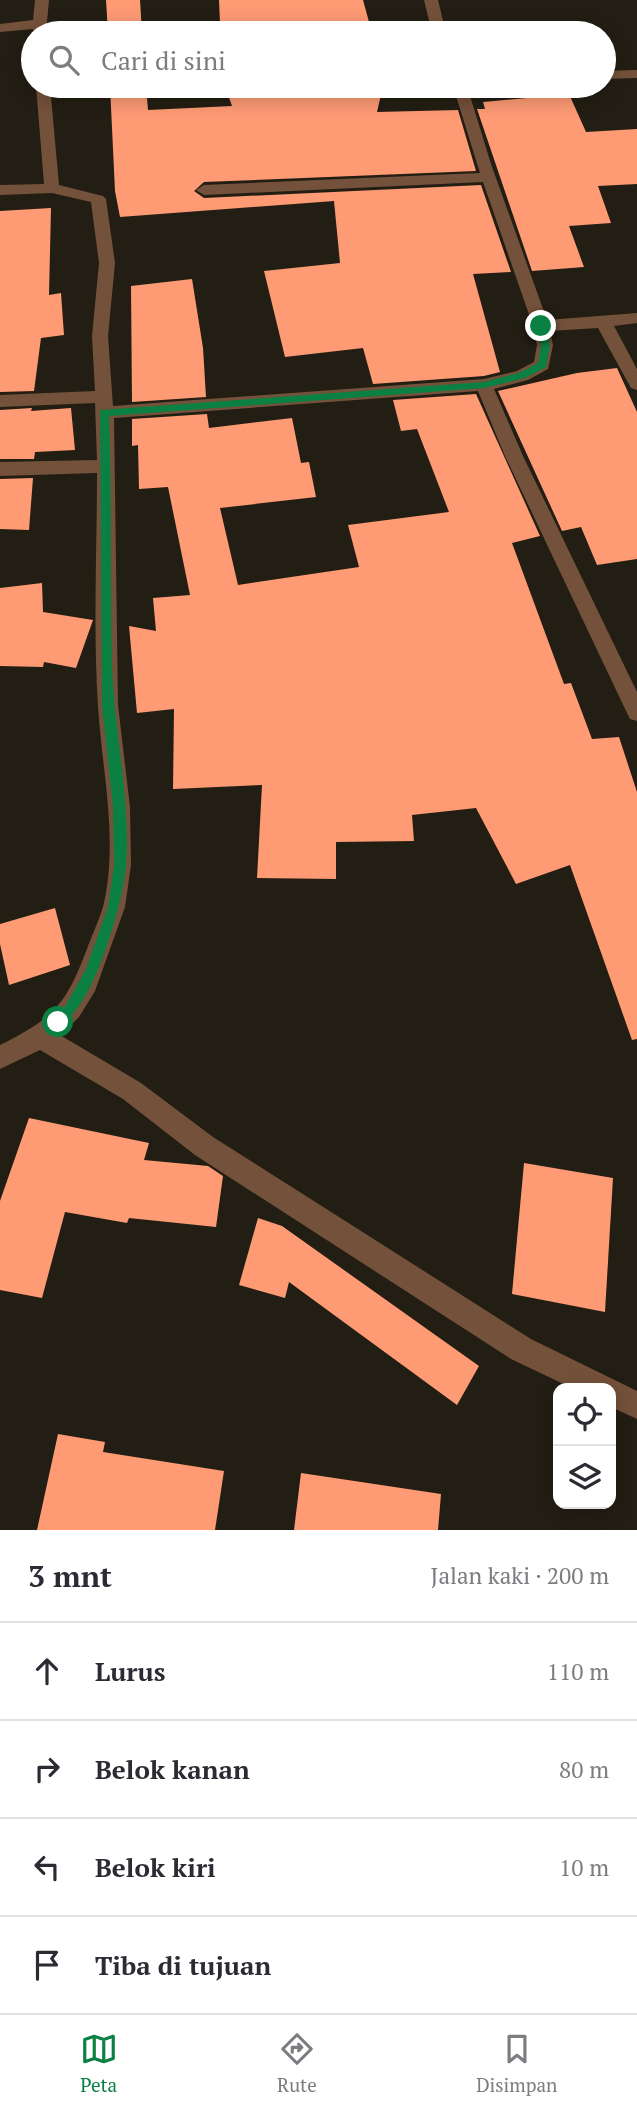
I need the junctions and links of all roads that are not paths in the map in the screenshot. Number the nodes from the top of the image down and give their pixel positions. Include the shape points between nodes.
1 (42, 0) edge
2 (431, 0) edge
3 (39, 21) edge
4 (436, 21) edge
5 (0, 28) edge
6 (21, 29) edge
7 (637, 74) edge
8 (616, 75) edge
9 (44, 98) edge
10 (464, 98) edge
11 (489, 177) junction
12 (52, 188) junction
13 (0, 190) edge
14 (204, 190) dead end
15 (637, 318) edge
16 (603, 322) junction
17 (541, 326) junction
18 (637, 384) edge
19 (484, 385) junction
20 (0, 401) edge
21 (103, 405) junction
22 (106, 466) junction
23 (0, 469) edge
24 (637, 712) edge
25 (41, 1037) junction
26 (0, 1057) edge
27 (591, 1383) edge
28 (616, 1395) edge
29 (637, 1405) edge

1 - 3 street
2 - 4 street
5 - 6 street
7 - 8 street
9 - 12 street
10 - 11 street
11 - 14 street
11 - 17 street
12 - 13 street
12 - 21 street via 99,199 107,262 100,329
15 - 16 street
16 - 17 street
16 - 18 street
17 - 19 street via 545,345 542,365 522,376
19 - 21 street
19 - 24 street
20 - 21 street
21 - 22 street
22 - 23 street
22 - 25 street via 108,705 120,865 114,907 83,991
25 - 26 street
25 - 27 street via 132,1091 204,1146 521,1349
28 - 29 street

